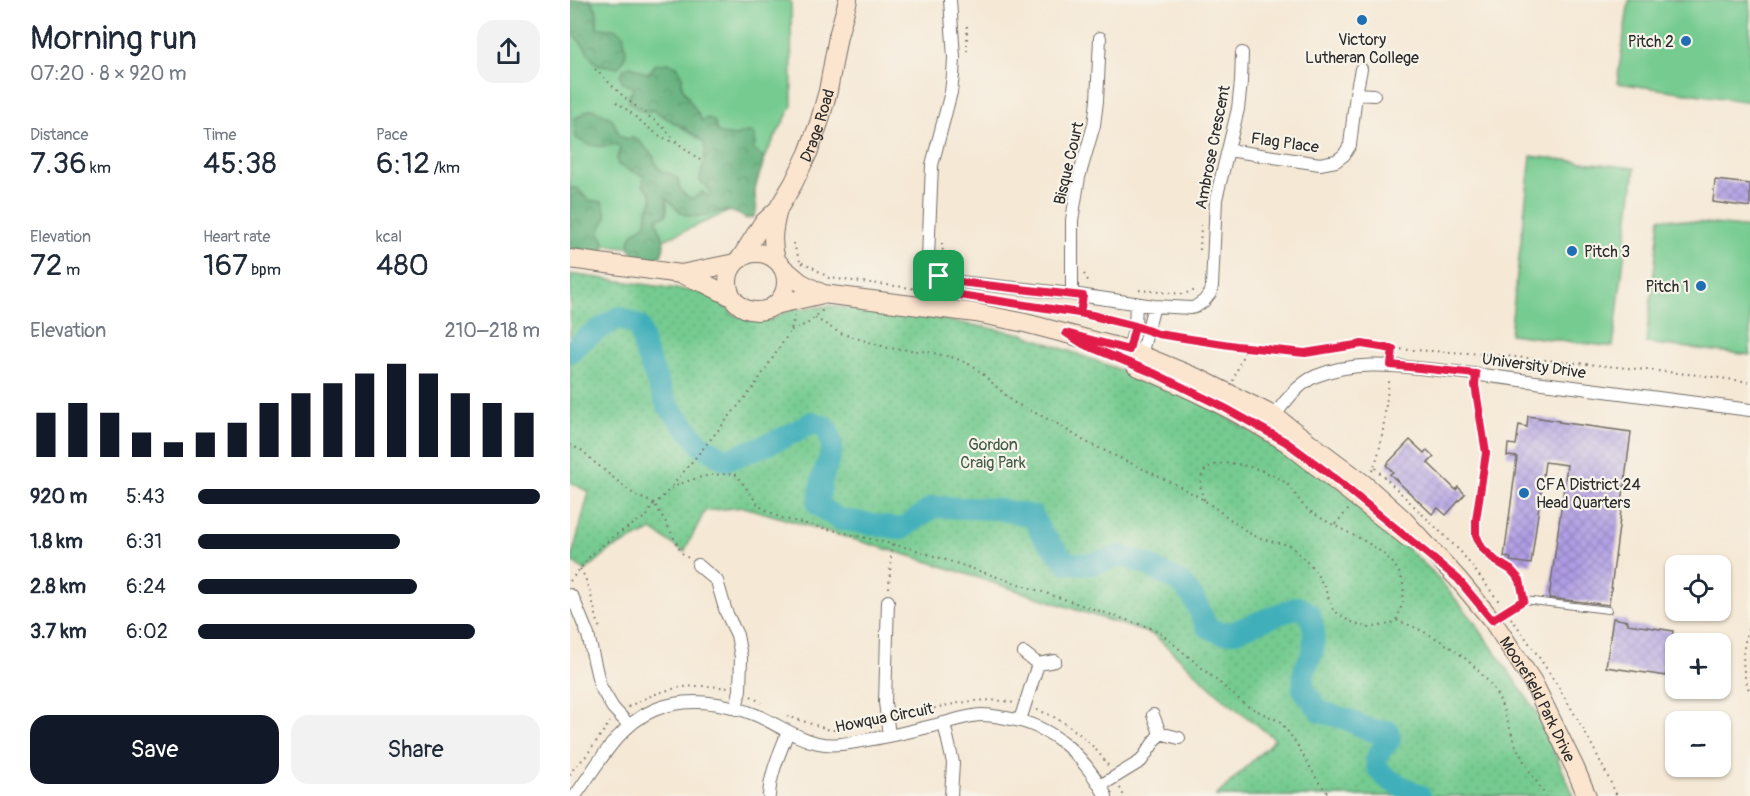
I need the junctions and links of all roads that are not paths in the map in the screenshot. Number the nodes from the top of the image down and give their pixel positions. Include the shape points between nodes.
1 (838, 0) edge
2 (848, 0) edge
3 (950, 0) edge
4 (838, 36) junction
5 (1100, 38) dead end
6 (1242, 53) dead end
7 (1361, 69) dead end
8 (1356, 93) junction
9 (1374, 95) dead end
10 (1228, 150) junction
11 (778, 209) junction
12 (570, 259) edge
13 (738, 261) junction
14 (778, 264) junction
15 (681, 274) junction
16 (823, 294) junction
17 (1077, 295) junction
18 (732, 297) junction
19 (1136, 303) junction
20 (775, 305) junction
21 (1154, 306) junction
22 (1134, 356) junction
23 (1476, 374) junction
24 (1750, 410) edge
25 (1270, 423) junction
26 (698, 565) road end
27 (570, 594) edge
28 (1524, 600) junction
29 (888, 601) road end
30 (1608, 610) dead end
31 (1492, 620) junction
32 (1024, 653) dead end
33 (1055, 661) dead end
34 (1038, 664) junction
35 (736, 709) junction
36 (1153, 715) dead end
37 (1020, 720) junction
38 (944, 723) junction
39 (629, 725) junction
40 (788, 732) junction
41 (1160, 733) junction
42 (889, 736) junction
43 (1179, 738) dead end
44 (1103, 791) edge
45 (575, 796) edge
46 (770, 796) edge
47 (951, 796) edge
48 (1587, 796) edge

1 - 4 main road, Drage Road
2 - 4 main road, Drage Road
3 - 17 street, Ambrose Crescent via 952,84 930,184 928,257 934,271 950,281
4 - 11 main road, Drage Road via 819,123
5 - 17 street, Bisque Court via 1094,125 1072,220
6 - 10 street, Ambrose Crescent via 1238,109
7 - 8 street, Flag Place
8 - 9 street
8 - 10 street, Flag Place via 1350,145 1336,161 1320,164
10 - 21 street, Ambrose Crescent via 1216,199 1211,292 1195,307
11 - 13 main road, Drage Road via 762,224
11 - 14 main road, Drage Road via 773,228 773,250
12 - 15 main road
13 - 14 main road via 762,254
13 - 15 main road
13 - 18 main road via 728,279
14 - 16 main road
14 - 20 main road via 785,287
15 - 18 main road
16 - 20 main road
16 - 22 main road, Moorefield Park Drive via 976,313 1066,333 1083,344
17 - 19 street, Ambrose Crescent
18 - 20 main road via 752,311
19 - 21 street, Ambrose Crescent
19 - 22 street
21 - 22 street via 1148,331
22 - 25 main road, Moorefield Park Drive via 1166,378
22 - 25 main road, Moorefield Park Drive via 1172,366 1228,394
23 - 24 street, University Drive
23 - 25 street, University Drive via 1391,365 1341,369 1304,383
23 - 28 lane via 1486,453 1476,535 1482,548 1520,580
25 - 31 main road, Moorefield Park Drive via 1286,442 1360,490 1458,579
26 - 35 street via 717,581 737,635 741,657
27 - 39 street via 588,635 600,686
28 - 30 lane
28 - 31 lane
29 - 42 street via 885,679
31 - 48 main road, Moorefield Park Drive via 1533,682
32 - 34 street
33 - 34 street
34 - 37 street
35 - 39 street, Howqua Circuit via 688,701 654,710
35 - 40 street, Howqua Circuit
36 - 41 street
37 - 38 street, Howqua Circuit via 984,715
37 - 44 street, Howqua Circuit via 1045,730 1074,750
38 - 42 street, Howqua Circuit
38 - 47 street via 953,763
39 - 45 street, Howqua Circuit
40 - 42 street, Howqua Circuit via 818,743 835,744
40 - 46 street via 773,772
41 - 43 street
41 - 44 street via 1141,761 1115,776

